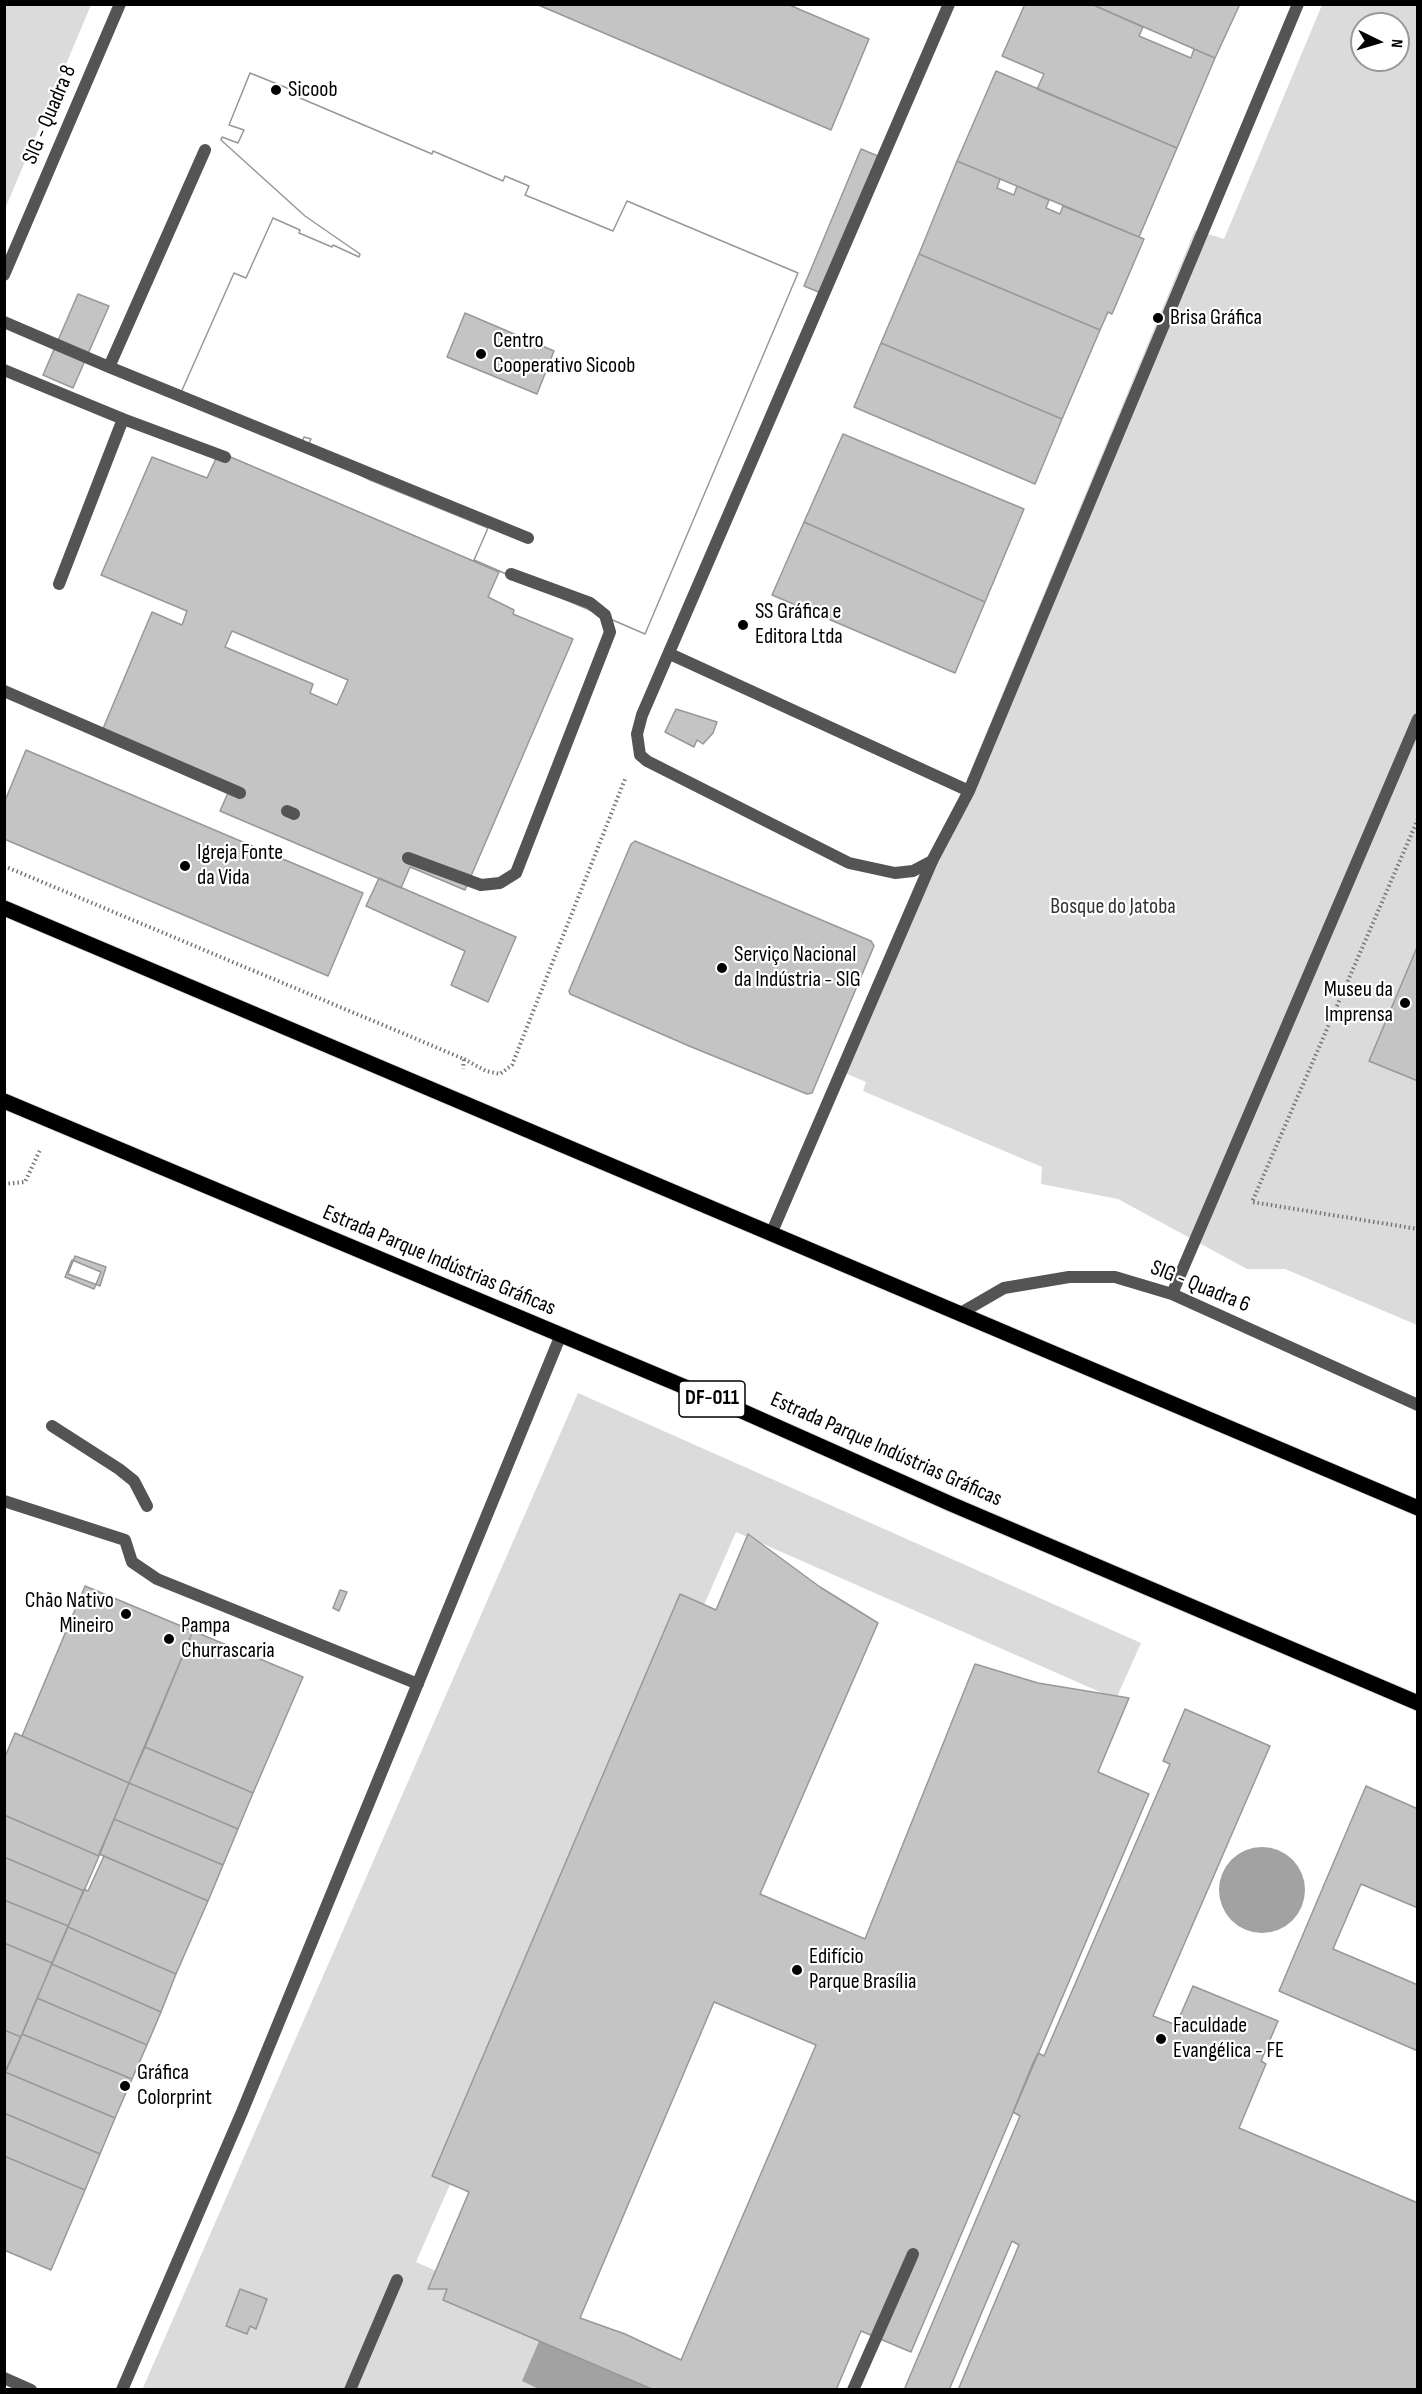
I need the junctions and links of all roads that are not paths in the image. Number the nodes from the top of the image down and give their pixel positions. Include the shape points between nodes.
1 (120, 4) edge
2 (949, 4) edge
3 (1298, 4) edge
4 (205, 150) dead end
5 (4, 274) edge
6 (4, 322) edge
7 (109, 368) junction
8 (4, 370) edge
9 (123, 419) junction
10 (225, 457) dead end
11 (528, 538) dead end
12 (511, 574) dead end
13 (59, 584) dead end
14 (670, 654) junction
15 (4, 691) edge
16 (1418, 719) edge
17 (969, 791) junction
18 (240, 794) dead end
19 (408, 858) dead end
20 (932, 861) junction
21 (4, 908) edge
22 (4, 1101) edge
23 (771, 1234) junction
24 (1172, 1294) junction
25 (958, 1314) junction
26 (560, 1337) junction
27 (1418, 1405) edge
28 (52, 1426) dead end
29 (4, 1501) edge
30 (147, 1506) dead end
31 (1418, 1508) edge
32 (418, 1684) junction
33 (1418, 1703) edge
34 (913, 2254) dead end
35 (397, 2280) dead end
36 (4, 2378) edge
37 (31, 2390) edge
38 (122, 2390) edge
39 (350, 2390) edge
40 (853, 2390) edge

1 - 5 street, SIG - Quadra 8
2 - 14 street
3 - 17 street
4 - 7 street
6 - 7 street
7 - 11 street
8 - 9 street
9 - 10 street
9 - 13 street
12 - 19 street via 590,603 605,615 610,632 516,873 500,882 481,885
14 - 17 street
14 - 20 street via 637,734 640,755 647,761 849,863 895,873 914,871
15 - 18 street
16 - 24 street
17 - 20 street
20 - 23 street
21 - 23 main road
22 - 26 main road, Estrada Parque Indústrias Gráficas / DF-011
23 - 25 main road
24 - 25 street, SIG - Quadra 6 via 1115,1277 1069,1277 1004,1288
24 - 27 street, SIG - Quadra 6
25 - 31 main road
26 - 32 street
26 - 33 main road, Estrada Parque Indústrias Gráficas / DF-011 via 735,1408
28 - 30 street via 134,1481
29 - 32 street via 125,1540 132,1562 157,1579
32 - 38 street via 242,2112
34 - 40 street
35 - 39 street
36 - 37 street

